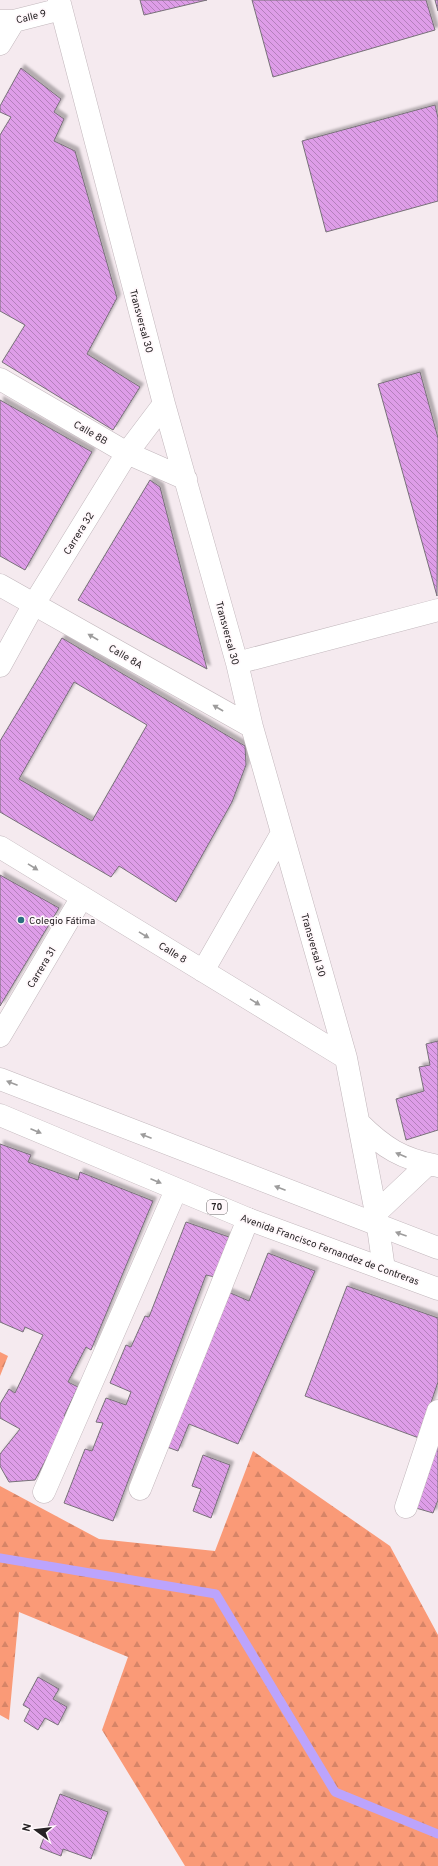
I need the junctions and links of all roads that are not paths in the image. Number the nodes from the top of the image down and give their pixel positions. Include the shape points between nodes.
1 (60, 4) edge
2 (7, 21) edge
3 (0, 44) edge
4 (0, 379) edge
5 (164, 404) junction
6 (127, 453) junction
7 (186, 480) junction
8 (0, 584) edge
9 (34, 604) junction
10 (438, 610) edge
11 (237, 663) junction
12 (0, 666) edge
13 (252, 727) junction
14 (282, 833) junction
15 (0, 846) edge
16 (82, 897) junction
17 (203, 971) junction
18 (0, 1036) edge
19 (346, 1058) junction
20 (0, 1079) edge
21 (0, 1115) edge
22 (359, 1123) junction
23 (433, 1165) edge
24 (176, 1190) junction
25 (248, 1219) junction
26 (377, 1220) junction
27 (438, 1248) edge
28 (384, 1269) junction
29 (438, 1289) edge
30 (438, 1411) edge
31 (140, 1489) dead end
32 (44, 1492) dead end
33 (406, 1507) dead end

1 - 2 street, Calle 9
1 - 5 street, Transversal 30
2 - 3 street
4 - 6 street, Calle 8B
5 - 6 street, Carrera 32
5 - 7 street, Transversal 30
6 - 7 street, Calle 8B
6 - 9 street, Carrera 32
7 - 11 street, Transversal 30
8 - 9 street, Calle 8A
9 - 12 street, Carrera 32
13 -> 9 street, Calle 8A
10 - 11 street
11 - 13 street, Transversal 30
13 - 14 street, Transversal 30
14 - 17 street
14 - 19 street, Transversal 30
15 -> 16 street, Calle 8
16 -> 17 street, Calle 8
16 - 18 street, Carrera 31
17 -> 19 street, Calle 8
19 - 22 street, Transversal 30
26 -> 20 street
21 -> 24 street, Avenida Francisco Fernandez de Contreras / 70
23 -> 22 street via 399,1155 375,1140
22 - 26 street, Transversal 30
23 - 26 street
24 - 25 street, Avenida Francisco Fernandez de Contreras / 70
24 - 32 street
25 - 28 street, Avenida Francisco Fernandez de Contreras / 70
25 - 31 street
27 -> 26 street
26 - 28 street, Transversal 30
28 - 29 street, Avenida Francisco Fernandez de Contreras / 70
30 - 33 street

